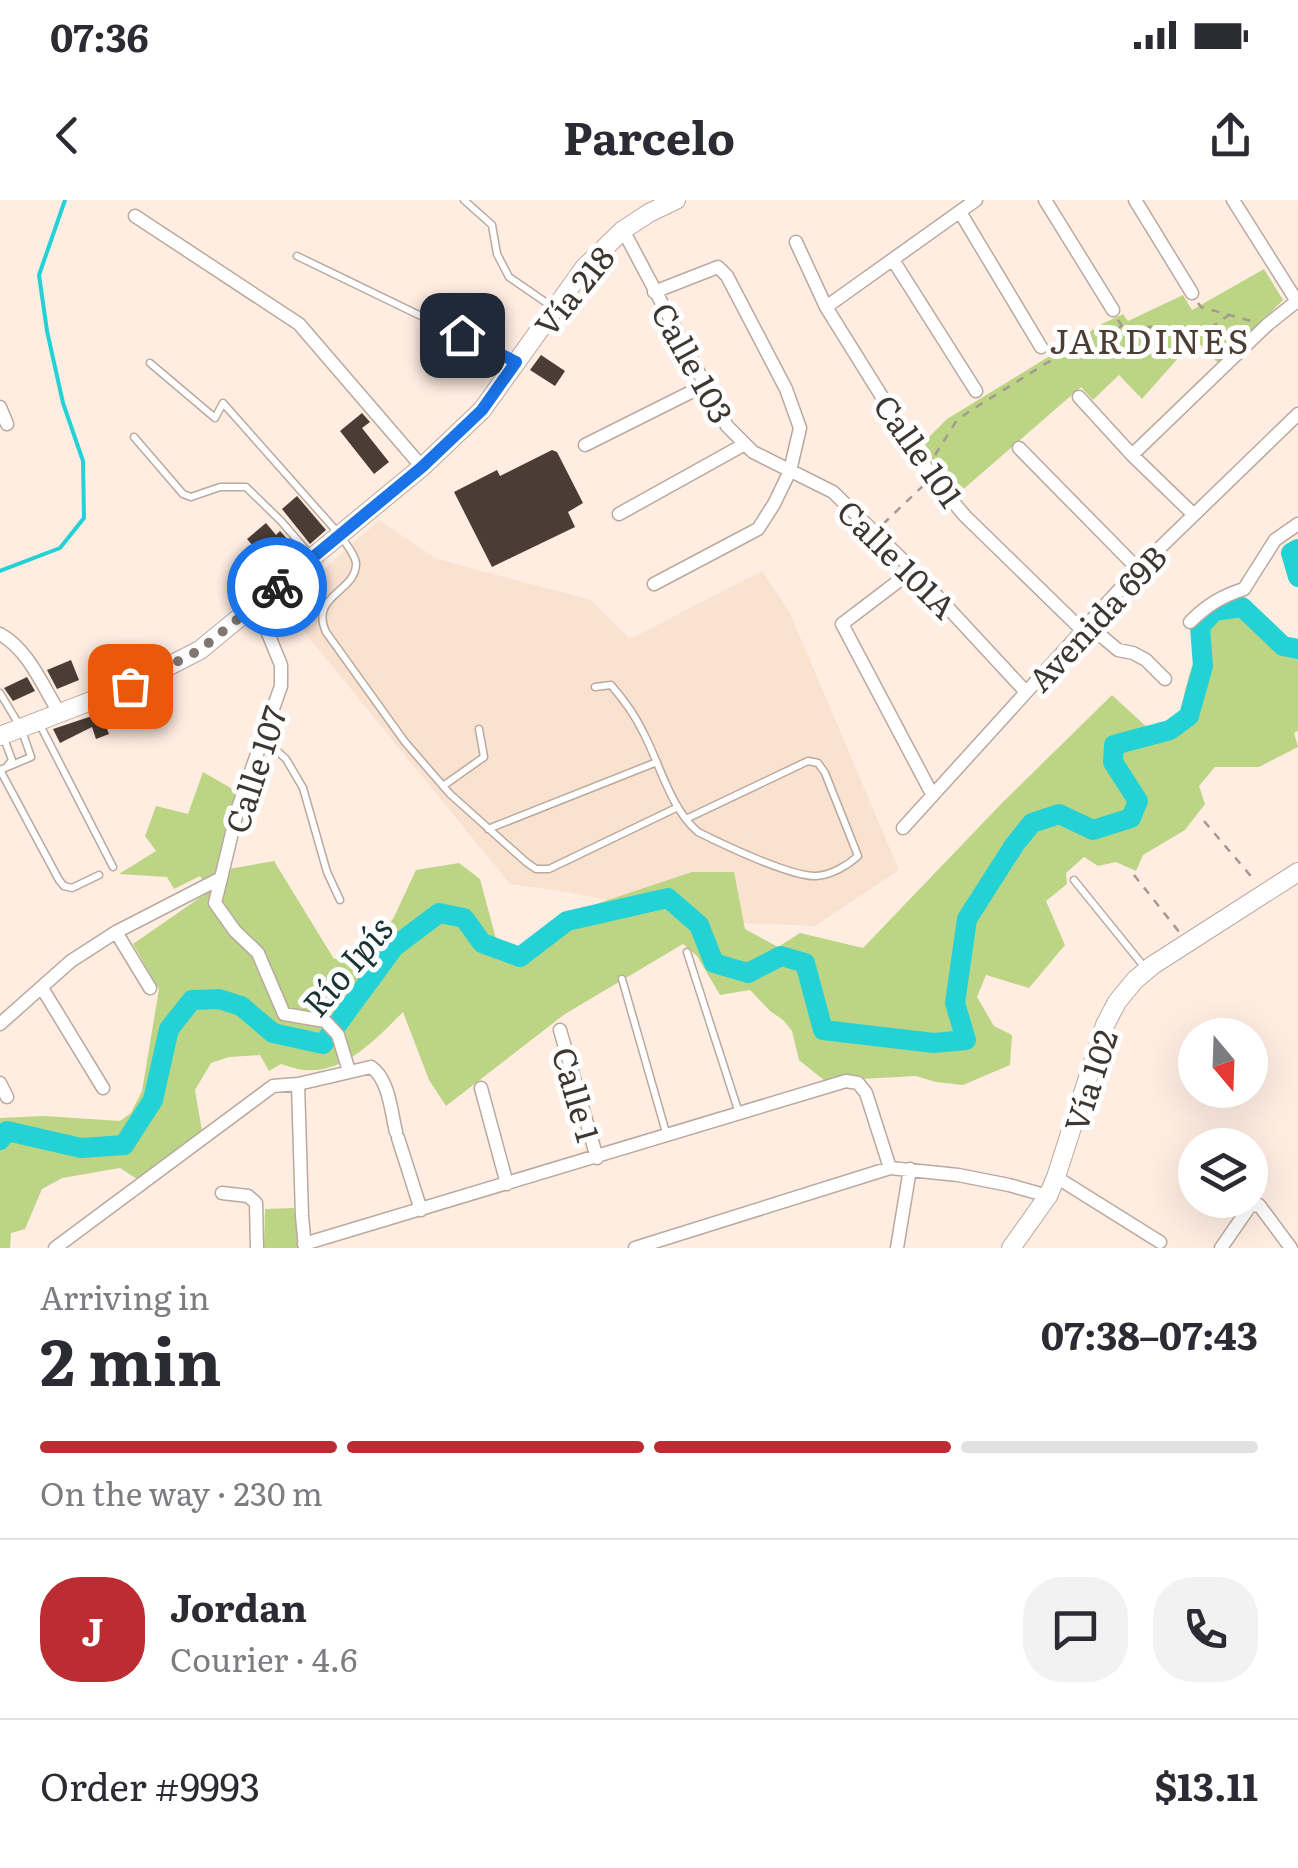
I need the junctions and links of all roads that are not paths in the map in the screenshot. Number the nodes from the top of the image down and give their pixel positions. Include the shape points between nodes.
1 (464, 200) edge
2 (676, 200) edge
3 (976, 200) edge
4 (1044, 200) edge
5 (1135, 200) edge
6 (1233, 200) edge
7 (960, 212) junction
8 (136, 216) dead end
9 (623, 230) junction
10 (796, 242) dead end
11 (296, 256) dead end
12 (893, 260) junction
13 (654, 292) junction
14 (1192, 293) road end
15 (1298, 302) edge
16 (826, 307) junction
17 (554, 308) junction
18 (1112, 310) road end
19 (1040, 347) dead end
20 (516, 362) junction
21 (150, 363) dead end
22 (705, 385) junction
23 (976, 390) dead end
24 (1078, 397) dead end
25 (0, 407) edge
26 (1298, 414) edge
27 (4, 426) edge
28 (134, 437) dead end
29 (744, 444) junction
30 (585, 445) dead end
31 (1019, 448) dead end
32 (1132, 455) junction
33 (422, 467) junction
34 (790, 471) junction
35 (619, 514) dead end
36 (1193, 514) junction
37 (1298, 524) edge
38 (340, 535) junction
39 (313, 558) junction
40 (1138, 569) junction
41 (913, 570) junction
42 (654, 584) dead end
43 (256, 604) junction
44 (1190, 622) dead end
45 (1085, 627) junction
46 (0, 634) edge
47 (1165, 680) dead end
48 (595, 686) dead end
49 (1026, 692) junction
50 (0, 693) edge
51 (60, 714) junction
52 (480, 729) dead end
53 (16, 730) edge
54 (264, 739) junction
55 (657, 762) junction
56 (6, 768) junction
57 (444, 786) junction
58 (932, 794) junction
59 (678, 806) junction
60 (686, 819) junction
61 (903, 828) dead end
62 (488, 829) junction
63 (113, 867) dead end
64 (1298, 872) edge
65 (99, 875) dead end
66 (221, 878) junction
67 (1074, 880) dead end
68 (340, 900) dead end
69 (116, 932) junction
70 (687, 952) dead end
71 (1147, 970) junction
72 (622, 979) dead end
73 (42, 988) junction
74 (150, 988) dead end
75 (0, 1024) edge
76 (560, 1030) dead end
77 (349, 1071) junction
78 (0, 1083) edge
79 (298, 1084) junction
80 (103, 1088) dead end
81 (481, 1088) dead end
82 (8, 1097) dead end
83 (740, 1115) junction
84 (667, 1136) junction
85 (596, 1158) junction
86 (890, 1168) junction
87 (910, 1169) junction
88 (1056, 1177) junction
89 (507, 1184) junction
90 (222, 1193) dead end
91 (1048, 1196) junction
92 (421, 1210) junction
93 (1160, 1242) dead end
94 (305, 1246) edge
95 (55, 1248) edge
96 (257, 1248) edge
97 (638, 1248) edge
98 (897, 1248) edge
99 (1011, 1248) edge
100 (1221, 1248) edge
101 (1291, 1248) edge

1 - 17 lane via 492,225 508,277
2 - 9 main road, Vía 218
3 - 7 street
4 - 18 street
5 - 14 street
6 - 15 street
7 - 12 street
7 - 19 street
8 - 33 street via 299,324
9 - 13 street, Calle 103
9 - 17 main road, Vía 218
10 - 16 street, Calle 101
11 - 20 lane
12 - 16 street
12 - 23 street
13 - 22 street, Calle 103
13 - 34 street via 718,267 727,276 796,415 800,428
15 - 32 street
16 - 45 street, Calle 101 via 929,473 965,516
17 - 20 main road, Vía 218
20 - 33 main road, Vía 218 via 482,410
21 - 38 lane via 216,418 223,403
22 - 29 street, Calle 103
22 - 30 street
24 - 32 street
25 - 27 street
26 - 36 street, Avenida 69B
28 - 39 lane via 183,494 246,487
29 - 34 street, Calle 103
29 - 35 street
31 - 40 street
32 - 36 street
33 - 38 main road, Vía 218
34 - 41 street, Calle 101A via 833,492
34 - 42 street via 758,528
36 - 40 street, Avenida 69B
37 - 44 street via 1274,540 1244,589 1222,596
38 - 39 main road, Vía 218
38 - 57 lane via 356,569 322,610 321,621
39 - 43 main road, Vía 218
40 - 45 street, Avenida 69B
41 - 49 street, Calle 101A
41 - 58 street via 842,624
43 - 51 main road, Vía 218 via 200,650
43 - 54 street, Calle 107 via 280,665
45 - 47 street, Calle 101 via 1146,660
45 - 49 street, Avenida 69B
46 - 51 street via 16,645
48 - 55 lane via 611,685 623,699
49 - 58 street, Avenida 69B
50 - 53 lane
51 - 53 main road, Vía 218
52 - 57 lane via 484,757
53 - 56 lane
53 - 56 lane via 32,757
53 - 63 lane
54 - 66 street, Calle 107
54 - 68 lane via 286,758 303,788
55 - 59 lane
55 - 62 lane
56 - 65 lane via 0,770 64,886
57 - 62 lane
58 - 61 street, Avenida 69B
59 - 60 lane
59 - 62 lane via 548,869 536,869
60 - 60 lane via 715,841 807,875 835,871 858,856 818,763
64 - 71 main road, Vía 102
66 - 69 street
66 - 77 street via 215,903 258,953 284,1014 325,1021 338,1035
67 - 71 lane
69 - 73 street
69 - 74 street
70 - 83 lane
71 - 88 main road, Vía 102 via 1105,1026
72 - 84 lane
73 - 75 street
73 - 80 street
76 - 85 street, Calle 1
77 - 79 street
77 - 92 street via 378,1072
78 - 82 street
79 - 94 street
79 - 95 street via 273,1086
81 - 89 street
83 - 84 street
83 - 86 street via 846,1081 858,1083
84 - 85 street
85 - 89 street
86 - 87 street
86 - 97 street
87 - 91 street
87 - 98 street
88 - 91 main road, Vía 102
88 - 93 street
89 - 92 street
90 - 96 street via 253,1199
91 - 99 main road, Vía 102
92 - 94 street
100 - 101 street via 1254,1204

